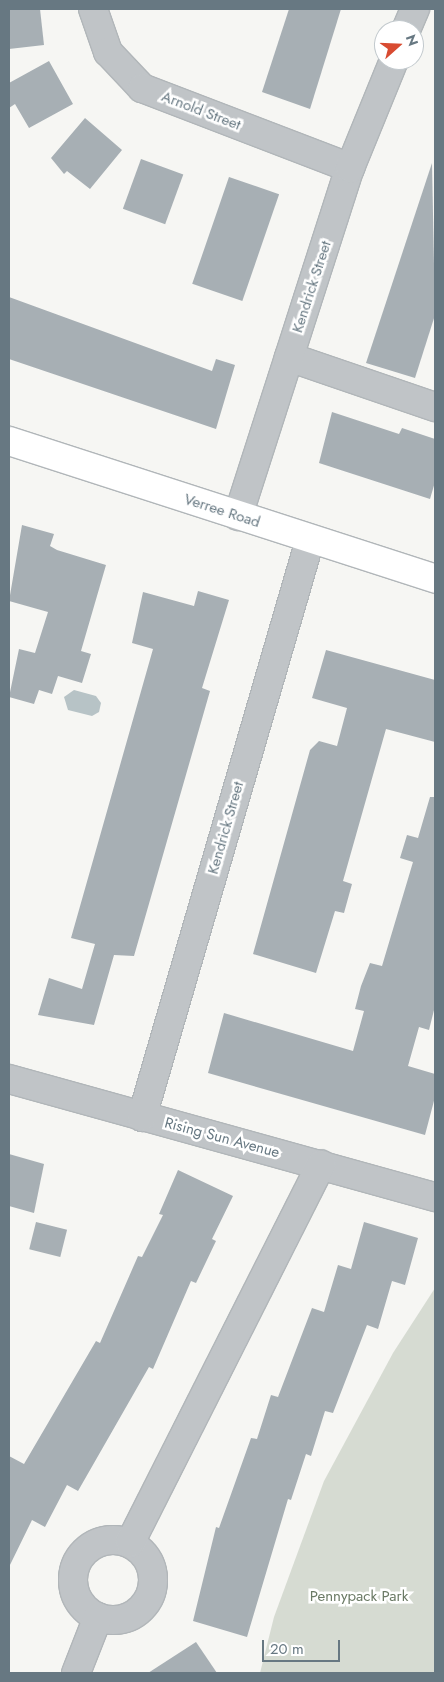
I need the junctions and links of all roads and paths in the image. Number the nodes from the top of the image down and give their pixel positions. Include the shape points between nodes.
1 (93, 9) edge
2 (390, 70) edge
3 (350, 168) junction
4 (289, 357) junction
5 (435, 407) edge
6 (9, 441) edge
7 (238, 516) junction
8 (310, 540) junction
9 (435, 579) edge
10 (9, 1079) edge
11 (142, 1117) junction
12 (321, 1165) junction
13 (435, 1197) edge
14 (130, 1543) junction
15 (98, 1617) junction
16 (76, 1673) edge

1 - 3 street, Arnold Street via 108,52 142,88
2 - 3 street, Kendrick Street
3 - 4 street, Kendrick Street
4 - 5 street
4 - 7 street, Kendrick Street
6 - 7 main road, Verree Road
7 - 8 main road, Verree Road
8 - 9 main road, Verree Road
8 - 11 street, Kendrick Street
10 - 11 street, Rising Sun Avenue
11 - 12 street, Rising Sun Avenue
12 - 13 street, Rising Sun Avenue
12 - 14 street
14 - 15 street via 141,1550 154,1574 149,1600 130,1617 117,1620
14 - 15 street via 104,1540 92,1546 75,1566 75,1592 81,1604
15 - 16 street

